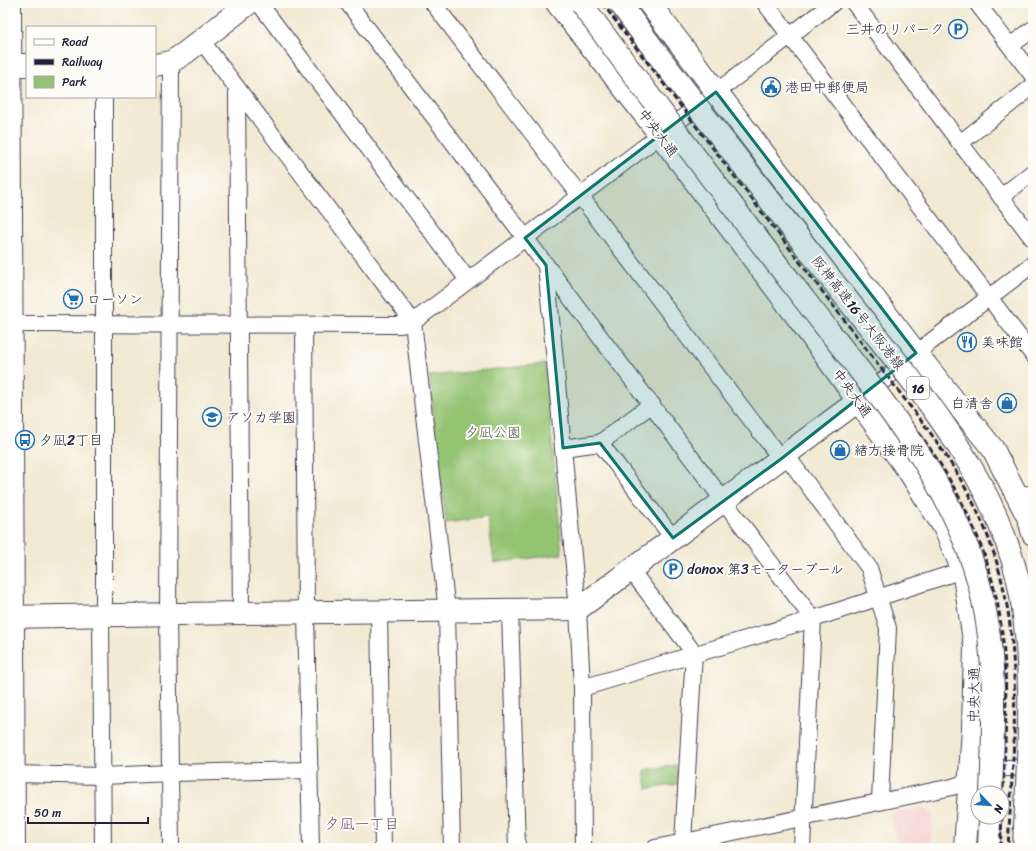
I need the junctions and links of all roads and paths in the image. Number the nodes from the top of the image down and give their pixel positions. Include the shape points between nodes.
1 (10, 3) edge
2 (249, 3) edge
3 (259, 3) edge
4 (348, 3) edge
5 (433, 3) edge
6 (557, 3) edge
7 (581, 3) edge
8 (620, 3) edge
9 (649, 3) edge
10 (765, 3) edge
11 (833, 3) edge
12 (854, 3) edge
13 (977, 3) edge
14 (1033, 29) edge
15 (790, 36) junction
16 (201, 40) junction
17 (1010, 46) junction
18 (163, 63) edge
19 (13, 66) edge
20 (1033, 76) edge
21 (1033, 86) edge
22 (237, 88) junction
23 (716, 92) junction
24 (104, 98) edge
25 (659, 136) junction
26 (960, 143) junction
27 (1033, 172) edge
28 (579, 196) junction
29 (1001, 197) junction
30 (525, 238) junction
31 (1033, 239) edge
32 (1033, 264) edge
33 (546, 265) junction
34 (468, 280) junction
35 (989, 297) junction
36 (413, 322) junction
37 (11, 324) junction
38 (105, 324) junction
39 (170, 324) junction
40 (240, 325) junction
41 (304, 325) junction
42 (916, 353) junction
43 (1033, 354) edge
44 (858, 401) junction
45 (652, 404) junction
46 (600, 443) junction
47 (563, 448) junction
48 (783, 457) junction
49 (1024, 494) edge
50 (724, 499) junction
51 (1033, 534) edge
52 (673, 538) junction
53 (630, 569) junction
54 (963, 570) junction
55 (879, 598) junction
56 (578, 609) junction
57 (510, 610) junction
58 (447, 611) junction
59 (306, 612) junction
60 (379, 612) junction
61 (241, 613) junction
62 (168, 615) junction
63 (8, 617) edge
64 (101, 617) junction
65 (814, 618) junction
66 (694, 653) junction
67 (582, 688) junction
68 (1033, 765) edge
69 (310, 770) junction
70 (171, 773) junction
71 (14, 774) junction
72 (102, 776) junction
73 (970, 781) junction
74 (991, 785) edge
75 (880, 801) junction
76 (804, 817) junction
77 (990, 825) edge
78 (683, 842) junction
79 (14, 848) edge
80 (103, 848) edge
81 (171, 848) edge
82 (312, 848) edge
83 (382, 848) edge
84 (452, 848) edge
85 (517, 848) edge
86 (583, 848) edge
87 (655, 848) edge
88 (802, 848) edge
89 (965, 848) edge
90 (989, 848) edge
91 (1024, 848) edge

1 - 19 main road
2 - 16 main road
3 - 34 street
4 - 30 street
5 - 28 street
6 - 25 main road, 中央大通
7 - 74 main road, bridge via 711,179 876,393 910,441 951,508 973,564 990,641 993,671
8 - 91 main road, 阪神高速16号大阪港線 / 16, bridge via 781,215 930,404 973,469 993,509 1011,554 1018,580 1028,643 1030,728
9 - 23 main road
10 - 15 street
11 - 15 street
12 - 26 street
13 - 17 street
14 - 17 street
15 - 23 street
15 - 35 street
16 - 18 main road via 185,53
16 - 22 street
17 - 20 street
18 - 39 street
19 - 37 main road
21 - 26 street
22 - 36 street
22 - 40 street
23 - 25 street
23 - 42 main road
24 - 38 street
25 - 28 street
25 - 44 main road, 中央大通 via 796,315
26 - 29 street
27 - 29 street
28 - 30 street
28 - 48 street
29 - 31 street
30 - 33 street
30 - 34 street
32 - 35 street
33 - 45 street
33 - 47 street
34 - 36 street
35 - 42 street
35 - 43 street
36 - 41 street via 401,325
36 - 58 street
37 - 38 street
37 - 63 main road
38 - 39 street
38 - 64 street via 104,602
39 - 40 street
39 - 62 street
40 - 41 street
40 - 61 street
41 - 59 street
42 - 44 street
42 - 49 main road via 993,449
44 - 48 main road
44 - 54 main road, 中央大通 via 910,473 944,527
45 - 46 street
45 - 50 street
46 - 47 street
46 - 52 street
47 - 56 street
48 - 50 main road
48 - 55 street via 869,568
49 - 51 main road
50 - 52 main road
50 - 65 street
52 - 53 main road
53 - 56 main road
53 - 66 street
54 - 55 street
54 - 73 main road, 中央大通 via 975,646
55 - 65 street
55 - 75 street via 888,628
56 - 57 main road
56 - 67 street
57 - 58 main road
57 - 85 street
58 - 60 main road
58 - 84 street
59 - 60 main road
59 - 61 main road
59 - 69 street
60 - 83 street
61 - 62 main road
62 - 64 main road
62 - 70 street
63 - 64 main road
63 - 71 main road
64 - 72 street
65 - 66 street
65 - 76 street
66 - 67 street
66 - 78 street
67 - 86 street
68 - 73 street via 989,768
69 - 70 street
69 - 82 street
70 - 72 street
70 - 81 street
71 - 72 street
71 - 79 main road
72 - 80 street
73 - 75 street
73 - 89 main road, 中央大通
75 - 76 street
76 - 78 street
76 - 88 street
77 - 90 main road
78 - 87 street

